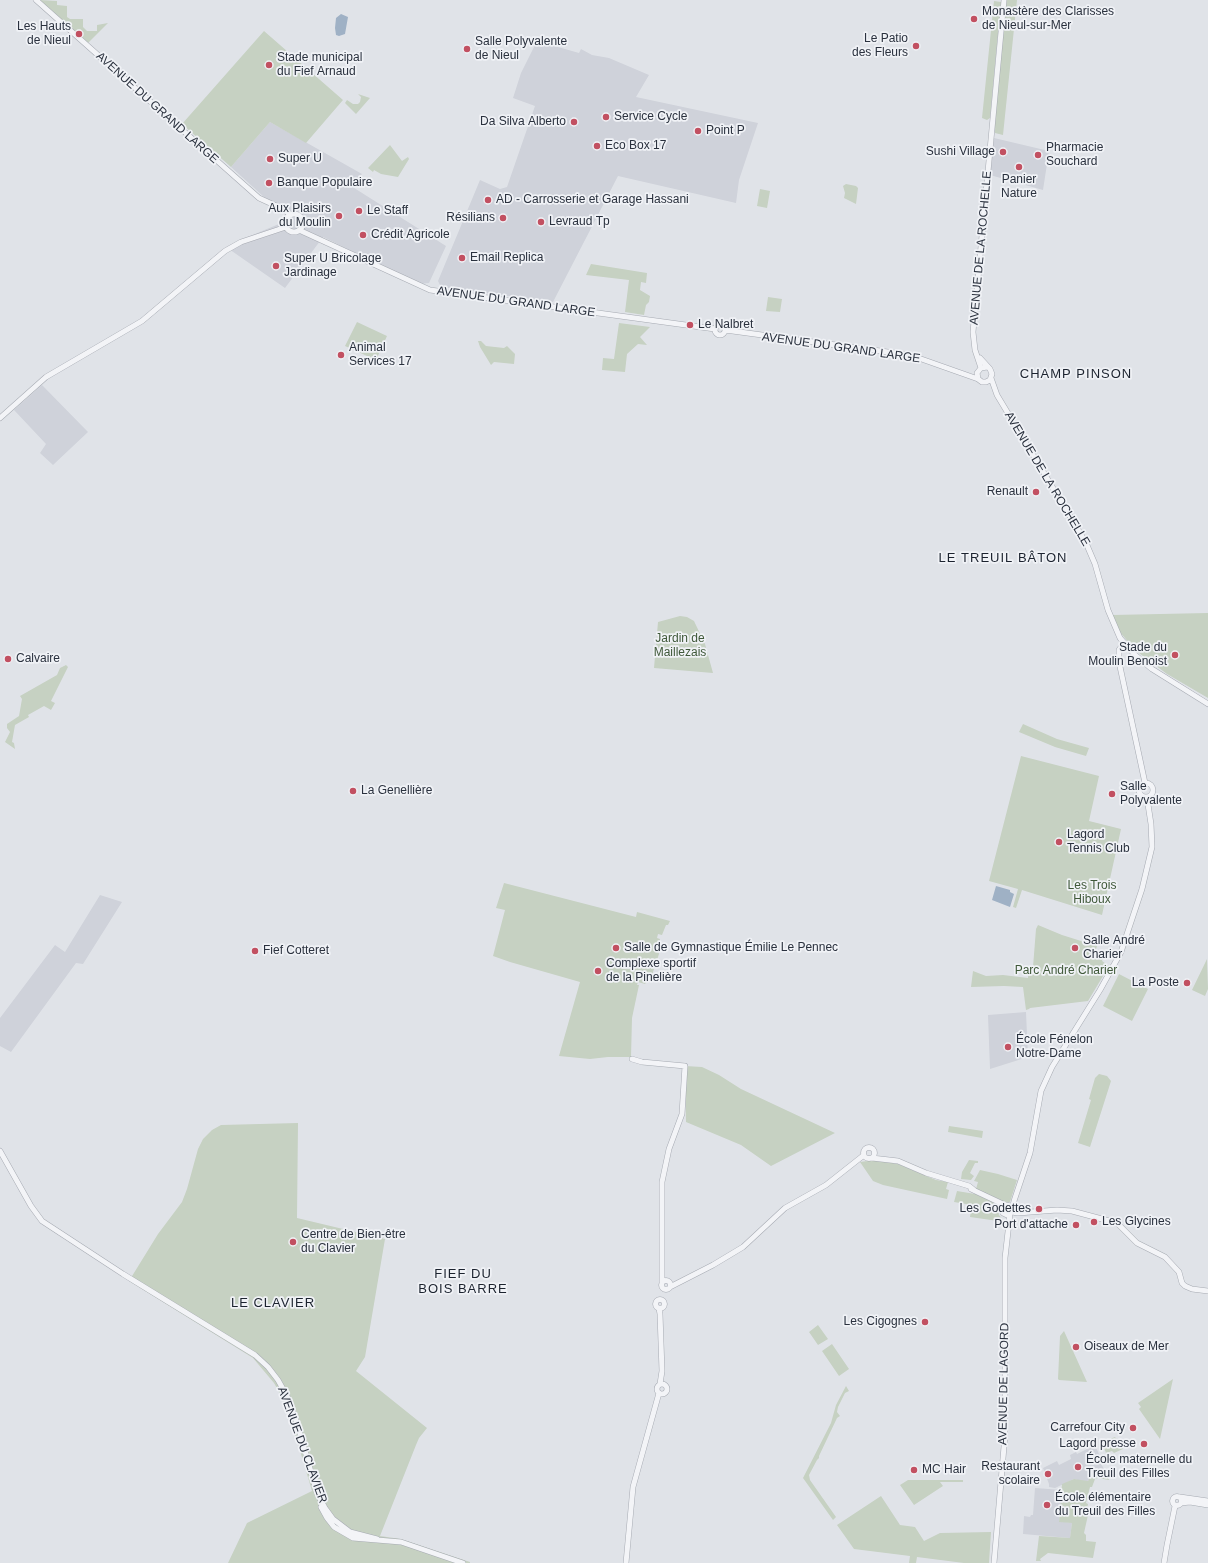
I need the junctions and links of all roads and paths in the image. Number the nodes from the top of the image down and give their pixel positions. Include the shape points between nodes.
1 (36, 0) edge
2 (1004, 0) edge
3 (283, 209) junction
4 (290, 214) junction
5 (286, 219) junction
6 (286, 227) junction
7 (302, 230) junction
8 (976, 352) junction
9 (986, 367) junction
10 (979, 369) junction
11 (955, 371) junction
12 (978, 378) junction
13 (991, 378) junction
14 (984, 382) junction
15 (997, 395) junction
16 (0, 418) edge
17 (1124, 643) junction
18 (1208, 704) edge
19 (1145, 783) junction
20 (1147, 798) junction
21 (632, 1059) dead end
22 (0, 1151) edge
23 (864, 1156) junction
24 (873, 1156) junction
25 (1008, 1210) junction
26 (666, 1285) junction
27 (1208, 1291) edge
28 (661, 1300) junction
29 (660, 1310) junction
30 (663, 1384) junction
31 (661, 1393) junction
32 (317, 1493) junction
33 (1181, 1500) junction
34 (1208, 1501) edge
35 (1208, 1505) edge
36 (1176, 1506) junction
37 (377, 1539) junction
38 (463, 1563) edge
39 (626, 1563) edge
40 (994, 1563) edge
41 (1164, 1563) edge

1 - 3 street, AVENUE DU GRAND LARGE via 258,198
2 - 8 street, AVENUE DE LA ROCHELLE via 973,332
3 - 4 street, AVENUE DU GRAND LARGE
3 - 5 street
4 - 5 street
4 - 7 street via 301,217
5 - 6 street
6 - 7 street via 291,231
6 - 16 street via 241,242 225,251 142,321 46,377
7 - 11 street, AVENUE DU GRAND LARGE via 430,290 715,329 720,325 724,326 725,330 910,355
8 - 9 street, AVENUE DE LA ROCHELLE
8 - 10 street, AVENUE DE LA ROCHELLE
9 - 10 street
9 - 13 street via 991,371
10 - 11 street, AVENUE DU GRAND LARGE
10 - 12 street
11 - 12 street, AVENUE DU GRAND LARGE
12 - 14 street
13 - 14 street
13 - 15 street, AVENUE DE LA ROCHELLE
14 - 15 street, AVENUE DE LA ROCHELLE
15 - 17 street, AVENUE DE LA ROCHELLE via 1080,532 1095,564 1112,621
17 - 18 street, AVENUE DE LA ROCHELLE via 1152,669
17 - 19 street via 1118,650 1119,662
19 - 20 street via 1153,788 1152,794
19 - 20 street via 1139,792 1142,797
20 - 25 street, AVENUE DE LAGORD via 1152,847 1142,889 1120,952 1041,1091 1030,1153 1014,1201
21 - 26 street via 685,1066 682,1114 672,1140 662,1182 662,1275
22 - 32 street, AVENUE DU CLAVIER via 42,1221 256,1355 268,1367 288,1398
23 - 24 street via 869,1159
23 - 24 street via 864,1150 868,1148 873,1150
23 - 26 street via 826,1185 785,1208 743,1247 680,1282
24 - 25 street via 898,1161 951,1181 953,1185 974,1190
25 - 27 street via 1018,1213 1072,1211 1117,1223 1137,1243 1166,1257 1179,1272 1185,1286
25 - 40 street, AVENUE DE LAGORD via 1005,1258 1004,1435
26 - 28 street
28 - 29 street via 664,1304
28 - 29 street via 655,1304
29 - 30 street
30 - 31 street via 657,1389
30 - 31 street via 667,1390
31 - 39 street via 632,1487
32 - 37 street, AVENUE DU CLAVIER via 338,1524 350,1532
32 - 37 street, AVENUE DU CLAVIER via 324,1513 334,1527 346,1535 360,1539
33 - 34 street
33 - 35 street
33 - 36 street
33 - 36 street via 1177,1496 1173,1498 1172,1502
36 - 41 street
37 - 38 street, AVENUE DU CLAVIER via 410,1544

